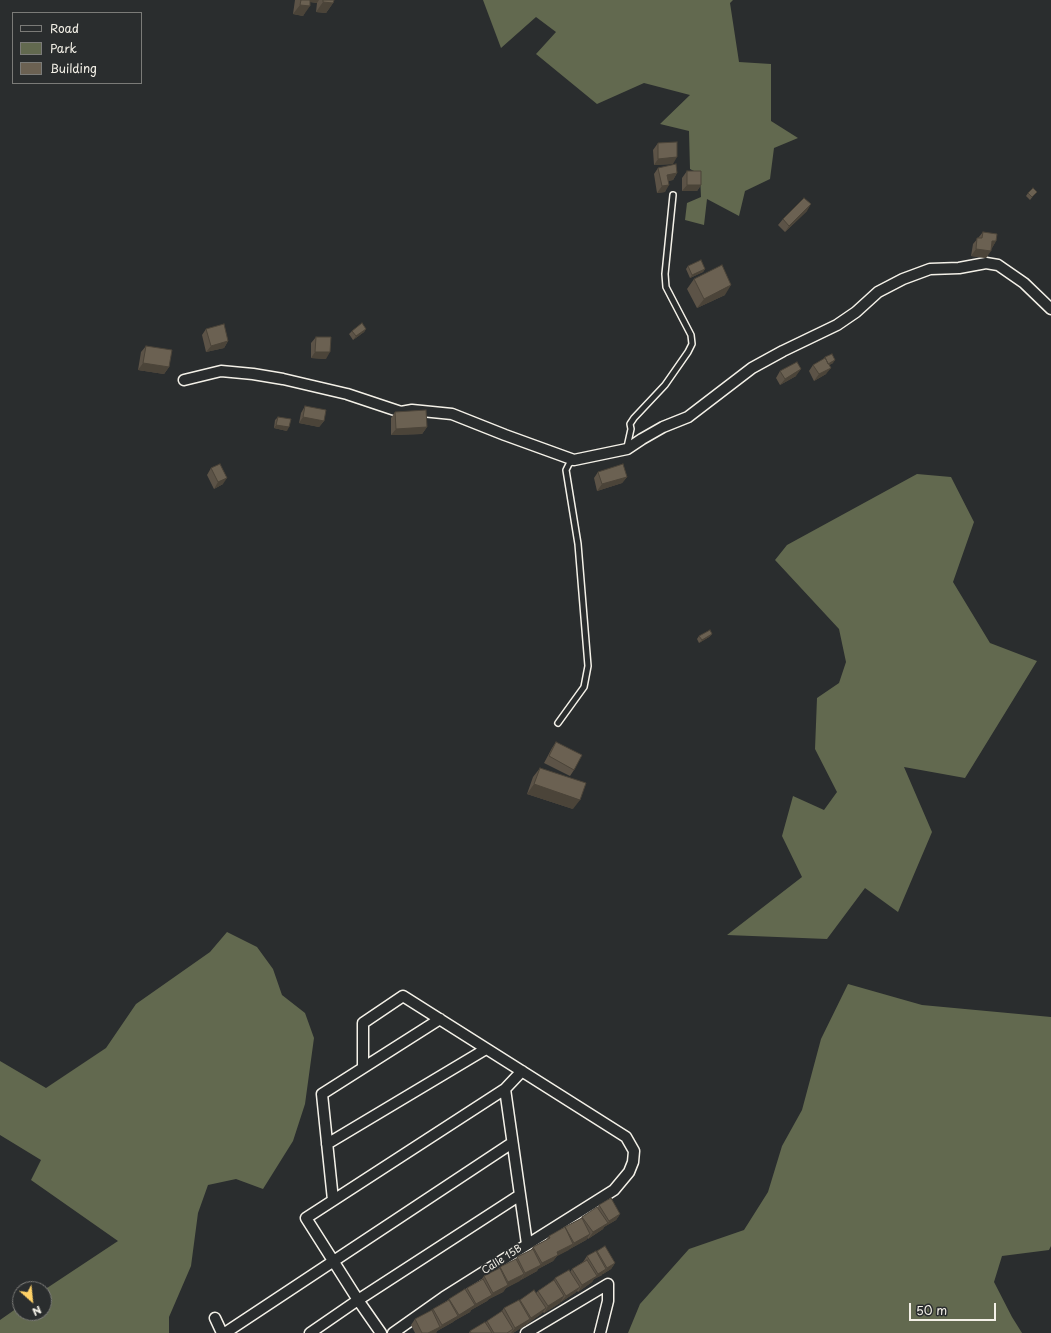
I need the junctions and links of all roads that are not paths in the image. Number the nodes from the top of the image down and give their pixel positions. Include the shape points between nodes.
1 (673, 195) dead end
2 (1051, 309) edge
3 (184, 380) dead end
4 (627, 449) junction
5 (574, 460) junction
6 (558, 723) dead end
7 (440, 1020) junction
8 (486, 1049) junction
9 (363, 1068) junction
10 (522, 1071) junction
11 (505, 1089) junction
12 (512, 1142) junction
13 (327, 1144) junction
14 (520, 1195) junction
15 (333, 1200) junction
16 (527, 1244) junction
17 (333, 1261) junction
18 (358, 1300) junction
19 (215, 1318) dead end
20 (224, 1333) edge
21 (310, 1333) edge
22 (381, 1333) edge
23 (393, 1333) edge
24 (526, 1333) edge
25 (600, 1333) edge

1 - 4 lane via 666,287 691,335 692,344 665,385 630,424
2 - 4 street via 1024,283 998,265 986,263 959,268 930,269 878,292 837,325 752,368 688,417
3 - 5 street via 221,371 283,379 347,394 401,412 412,410 452,414
4 - 5 street
5 - 6 lane via 566,470 578,544 588,666 584,687
7 - 8 street, Calle 15B
7 - 9 street
7 - 9 street, Calle 15B via 403,996 363,1023
8 - 10 street, Calle 15B
8 - 13 street
9 - 13 street via 322,1094
10 - 11 street
10 - 16 street, Calle 15B via 626,1137 634,1151 629,1172 614,1190
11 - 12 street
11 - 15 street
12 - 14 street
12 - 17 street
13 - 15 street
14 - 16 street
14 - 18 street
15 - 17 street via 306,1218
16 - 23 street, Calle 15B
17 - 18 street
17 - 20 street
18 - 21 street
18 - 22 street
19 - 20 street
24 - 25 street via 608,1284 608,1301

